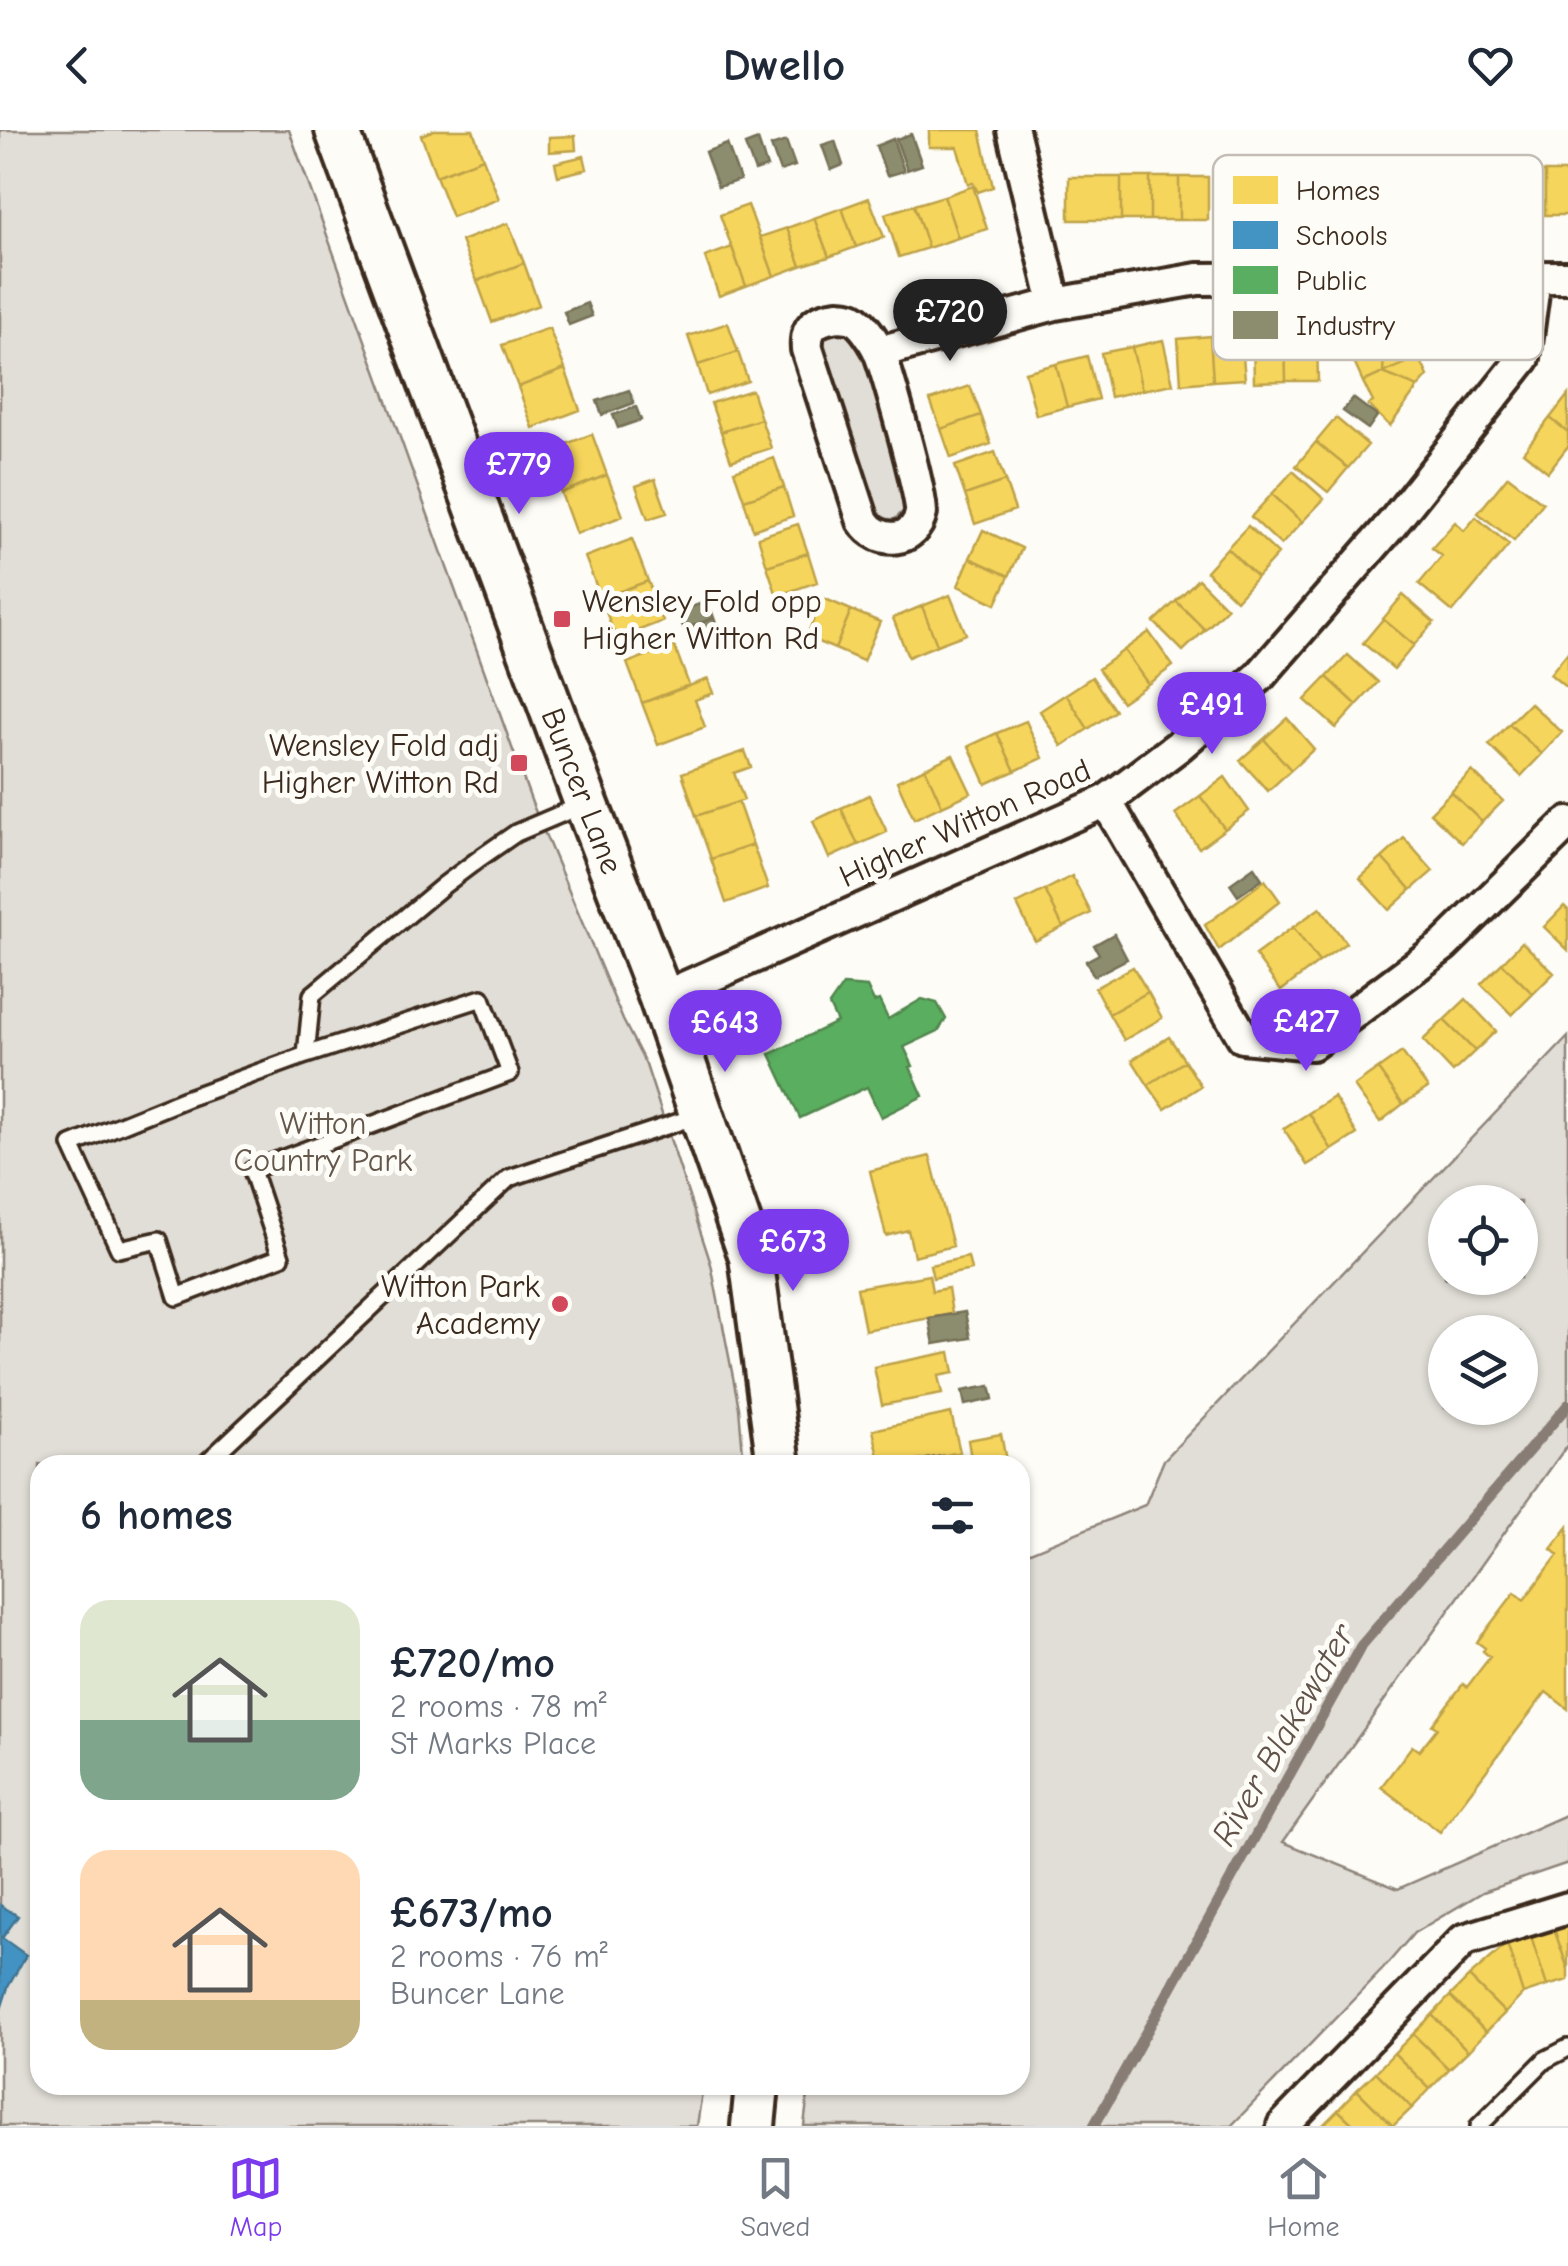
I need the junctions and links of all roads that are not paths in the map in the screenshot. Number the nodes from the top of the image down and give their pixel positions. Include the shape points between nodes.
1 (337, 130) edge
2 (1014, 130) edge
3 (1568, 277) edge
4 (1543, 278) edge
5 (1213, 279) edge
6 (1055, 304) junction
7 (879, 352) junction
8 (1522, 360) edge
9 (1106, 801) junction
10 (586, 803) junction
11 (1568, 822) edge
12 (660, 998) junction
13 (306, 1055) junction
14 (700, 1116) junction
15 (215, 1455) edge
16 (778, 1455) edge
17 (1568, 1908) edge
18 (1568, 2048) edge
19 (756, 2095) edge
20 (753, 2126) edge
21 (1283, 2126) edge
22 (1480, 2126) edge

1 - 10 main road, Buncer Lane
2 - 6 street
3 - 4 street
5 - 6 street
6 - 7 street
7 - 7 street via 922,511 909,530 887,538 863,521 806,336 828,317 854,318
8 - 9 street, Higher Witton Road via 1258,678
9 - 11 street via 1243,1037 1312,1044 1444,944
9 - 12 street, Higher Witton Road
10 - 12 main road, Buncer Lane
10 - 13 lane via 504,841 312,994
12 - 14 main road, Buncer Lane
13 - 13 lane via 71,1145 119,1249 160,1240 177,1297 281,1258 252,1170 510,1073 482,998
14 - 15 lane via 509,1178
14 - 16 main road, Buncer Lane via 751,1257
17 - 21 street via 1464,1940
18 - 22 lane via 1545,2060
19 - 20 main road

